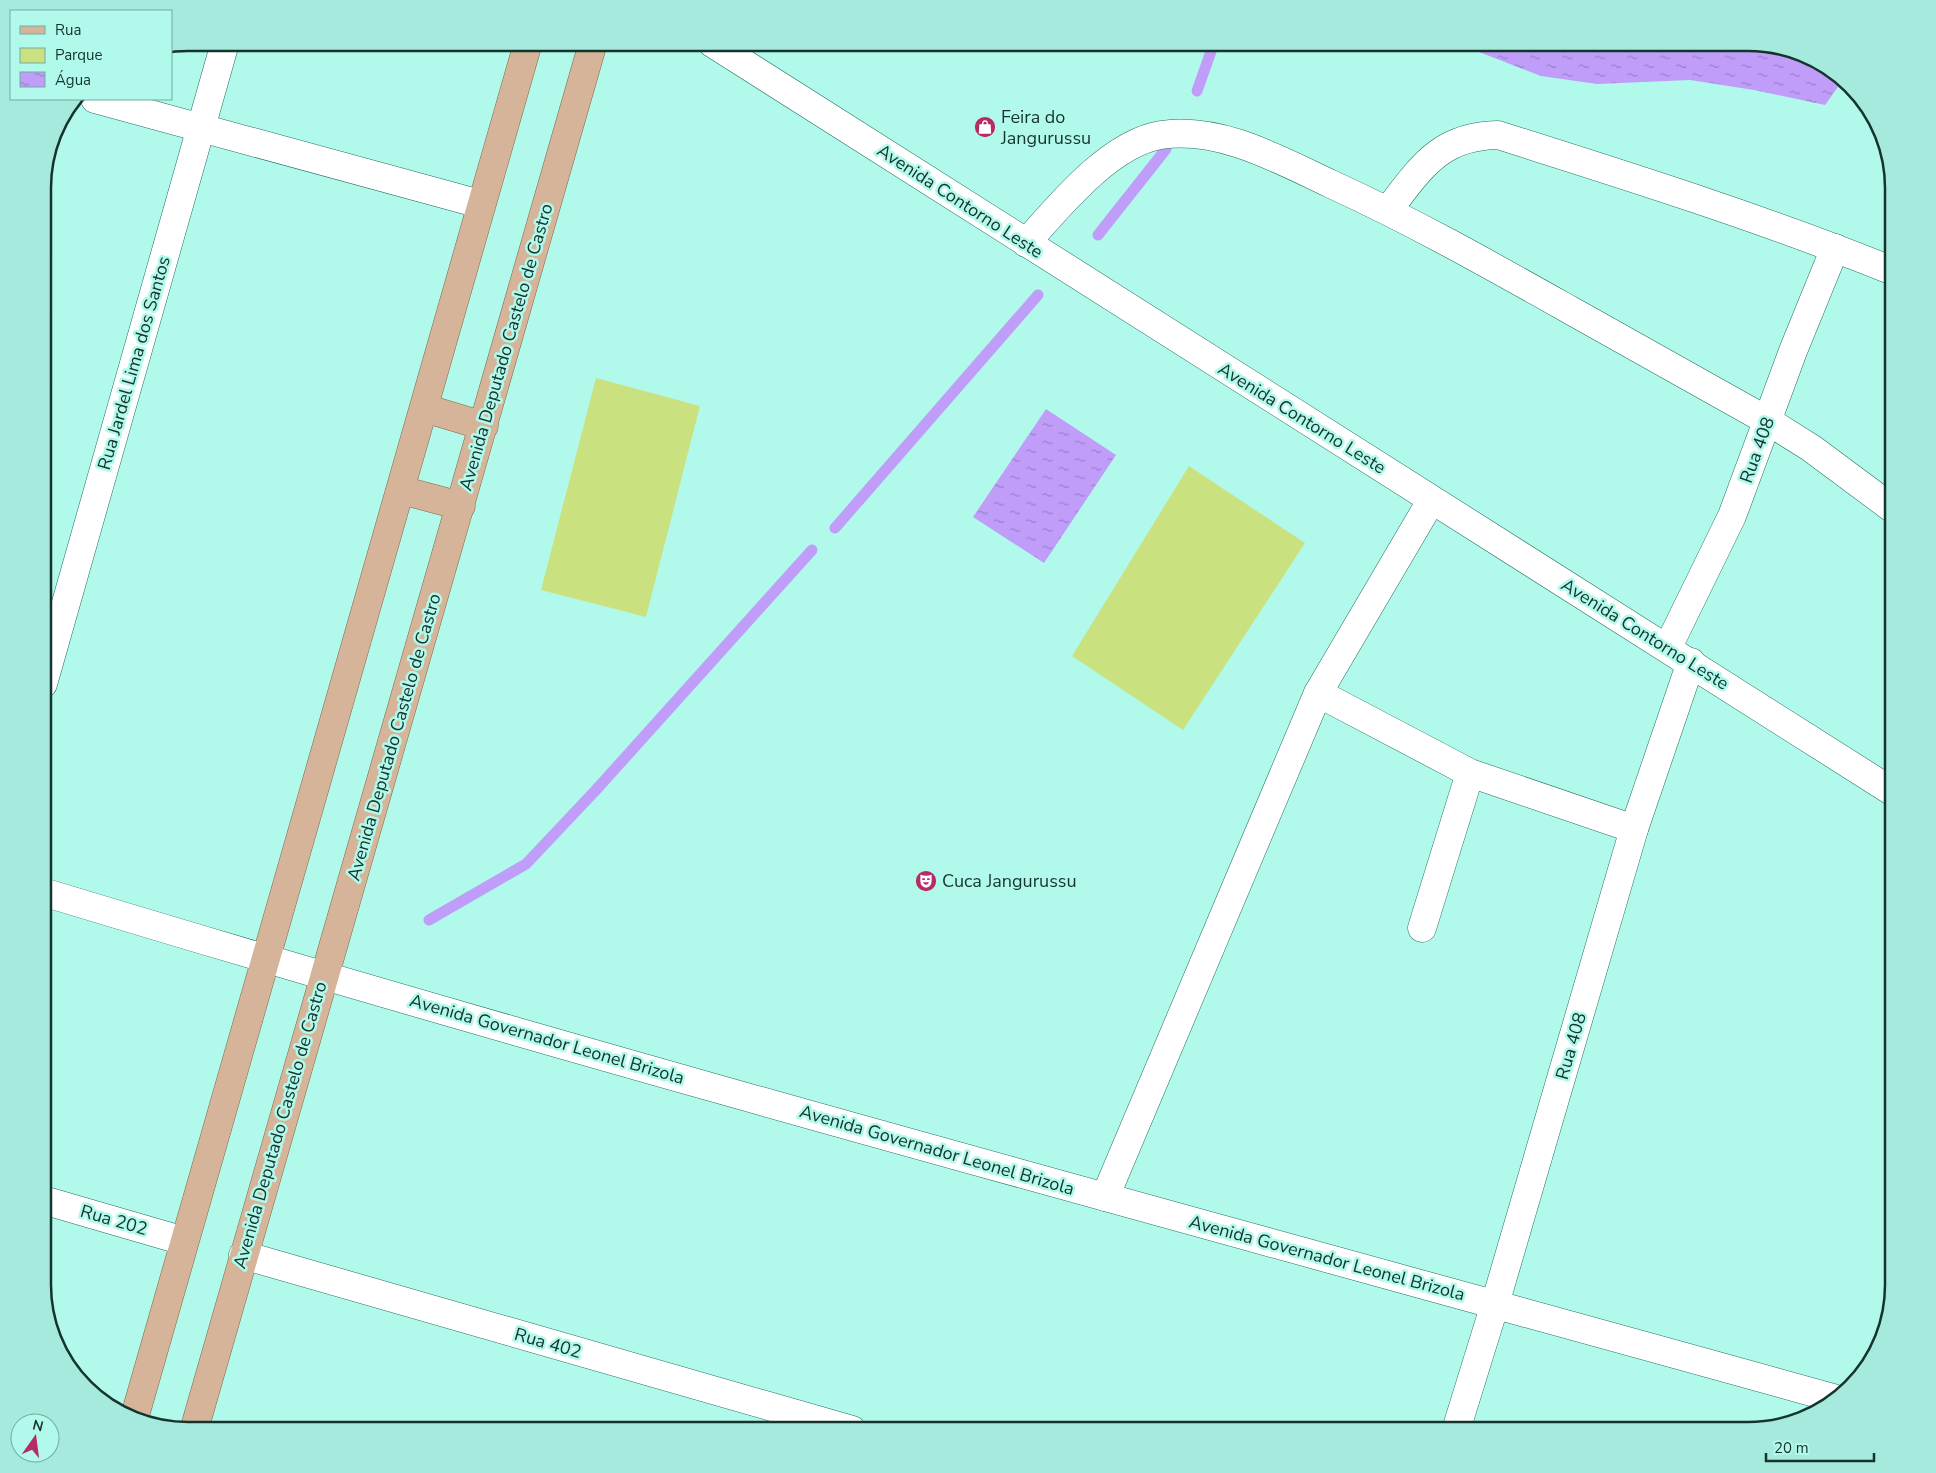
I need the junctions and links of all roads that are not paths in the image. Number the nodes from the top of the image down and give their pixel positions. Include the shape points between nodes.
1 (223, 51) edge
2 (525, 51) edge
3 (590, 51) edge
4 (726, 51) edge
5 (99, 100) edge
6 (201, 129) junction
7 (480, 204) junction
8 (1388, 210) junction
9 (1026, 243) junction
10 (1836, 248) junction
11 (1885, 267) edge
12 (424, 408) junction
13 (1768, 421) junction
14 (484, 426) junction
15 (401, 490) junction
16 (1431, 501) junction
17 (1885, 501) edge
18 (461, 506) junction
19 (1668, 648) junction
20 (52, 652) edge
21 (1691, 662) junction
22 (1318, 693) junction
23 (1470, 773) junction
24 (1885, 786) edge
25 (1634, 829) junction
26 (52, 895) edge
27 (1422, 928) dead end
28 (265, 959) junction
29 (324, 976) junction
30 (1105, 1198) junction
31 (52, 1203) edge
32 (184, 1240) junction
33 (243, 1255) junction
34 (1495, 1304) junction
35 (1827, 1396) edge
36 (136, 1411) edge
37 (196, 1422) edge
38 (824, 1422) edge
39 (1458, 1422) edge

1 - 6 street, Rua Jardel Lima dos Santos
2 - 7 main road
3 - 14 main road, Avenida Deputado Castelo de Castro
4 - 9 street, Avenida Contorno Leste
5 - 6 street
6 - 7 street
6 - 20 street, Rua Jardel Lima dos Santos
7 - 12 main road
8 - 9 street via 1221,139 1185,133 1159,135 1127,149 1101,166
8 - 10 street via 1428,159 1476,135 1498,135 1661,186
8 - 13 street via 1469,252
9 - 16 street, Avenida Contorno Leste
10 - 11 street
10 - 13 street, Rua 408
12 - 14 main road
12 - 15 main road
13 - 17 street
13 - 19 street, Rua 408 via 1732,516
14 - 18 main road, Avenida Deputado Castelo de Castro
15 - 18 main road
15 - 28 main road
16 - 19 street, Avenida Contorno Leste
16 - 22 street
18 - 29 main road, Avenida Deputado Castelo de Castro
19 - 21 street, Avenida Contorno Leste
21 - 24 street, Avenida Contorno Leste
21 - 25 street, Rua 408
22 - 23 street
22 - 30 street
23 - 25 street
23 - 27 street
25 - 34 street, Rua 408
26 - 28 street, Avenida Governador Leonel Brizola
28 - 29 street, Avenida Governador Leonel Brizola
28 - 32 main road
29 - 30 street, Avenida Governador Leonel Brizola
29 - 33 main road, Avenida Deputado Castelo de Castro
30 - 34 street, Avenida Governador Leonel Brizola
31 - 32 street, Rua 202
32 - 36 main road
33 - 37 main road, Avenida Deputado Castelo de Castro
33 - 38 street, Rua 402
34 - 35 street, Avenida Governador Leonel Brizola
34 - 39 street, Rua 408

